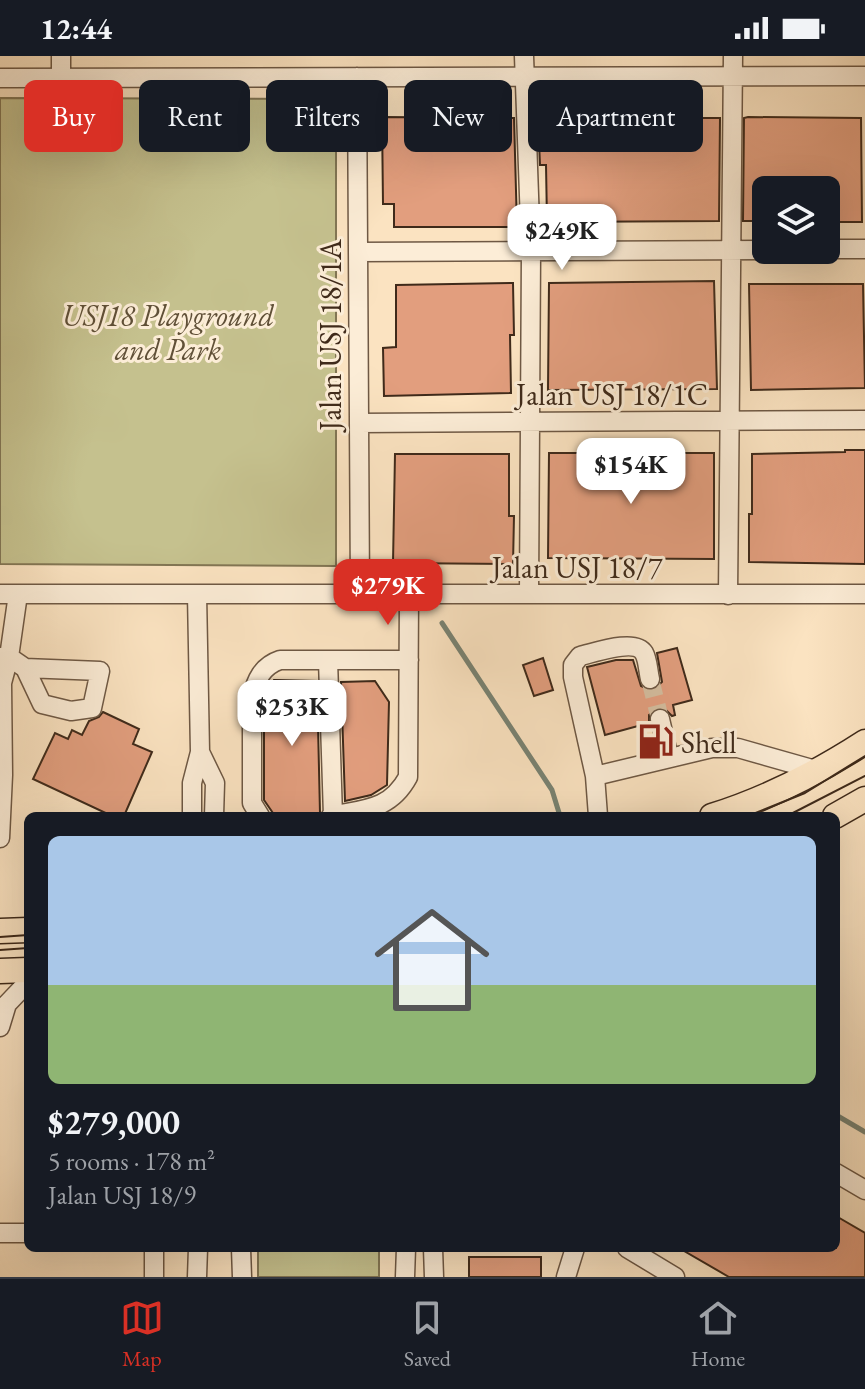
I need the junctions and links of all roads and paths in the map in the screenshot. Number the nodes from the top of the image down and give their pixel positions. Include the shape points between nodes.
1 (61, 56) edge
2 (524, 56) edge
3 (733, 56) edge
4 (865, 76) edge
5 (61, 77) junction
6 (357, 77) junction
7 (525, 77) junction
8 (733, 77) junction
9 (0, 78) edge
10 (840, 249) edge
11 (865, 249) edge
12 (731, 250) junction
13 (752, 250) edge
14 (531, 251) junction
15 (358, 252) junction
16 (865, 420) edge
17 (730, 421) junction
18 (530, 422) junction
19 (359, 423) junction
20 (360, 593) junction
21 (9, 594) edge
22 (197, 594) junction
23 (409, 594) junction
24 (529, 594) junction
25 (865, 594) edge
26 (728, 595) junction
27 (4, 657) edge
28 (328, 660) junction
29 (409, 660) junction
30 (25, 668) dead end
31 (650, 679) tunnel mouth
32 (660, 719) tunnel mouth
33 (865, 742) edge
34 (200, 752) junction
35 (669, 758) junction
36 (819, 771) junction
37 (595, 776) junction
38 (192, 812) edge
39 (214, 812) edge
40 (258, 812) edge
41 (332, 812) edge
42 (350, 812) edge
43 (598, 812) edge
44 (724, 812) edge
45 (0, 838) edge
46 (24, 930) edge
47 (0, 931) edge
48 (24, 970) edge
49 (0, 971) edge
50 (24, 986) edge
51 (0, 1027) edge
52 (840, 1175) edge
53 (865, 1190) edge
54 (0, 1233) edge
55 (24, 1233) edge
56 (154, 1252) edge
57 (198, 1252) edge
58 (241, 1252) edge
59 (406, 1252) edge
60 (433, 1252) edge
61 (574, 1252) edge
62 (634, 1252) edge
63 (154, 1277) edge
64 (197, 1277) edge
65 (242, 1277) edge
66 (405, 1277) edge
67 (434, 1277) edge
68 (566, 1277) edge
69 (675, 1277) edge

1 - 5 street
2 - 7 street
3 - 8 street
4 - 8 street
5 - 6 street
5 - 9 street
6 - 7 street
6 - 15 street, Jalan USJ 18/1A
7 - 8 street
7 - 14 street
8 - 12 street
10 - 11 street
12 - 13 street
12 - 14 street
12 - 17 street
14 - 15 street
14 - 18 street
15 - 19 street, Jalan USJ 18/1A
16 - 17 street, Jalan USJ 18/1C
17 - 18 street, Jalan USJ 18/1C
17 - 26 street
18 - 19 street, Jalan USJ 18/1C
18 - 24 street
19 - 20 street, Jalan USJ 18/1A
20 - 22 street, Jalan USJ 18/7
20 - 23 street, Jalan USJ 18/7
21 - 22 street, Jalan USJ 18/7
21 - 27 street
22 - 34 street
23 - 24 street, Jalan USJ 18/7
23 - 29 street
24 - 26 street, Jalan USJ 18/7
25 - 26 street, Jalan USJ 18/7
27 - 30 street
27 - 45 street
28 - 29 street
28 - 40 street via 280,660 255,683 252,803
28 - 41 street
29 - 42 street via 408,777 390,801
31 - 37 street via 637,646 580,656 573,665
32 - 35 street
33 - 36 main road
34 - 38 street
34 - 39 street via 215,783
35 - 36 street via 738,748
35 - 37 street
36 - 44 main road
37 - 43 street
46 - 47 main road
48 - 49 main road
50 - 51 street via 7,1004
52 - 53 street
54 - 55 street
56 - 63 street
57 - 64 street
58 - 65 street
59 - 66 street
60 - 67 street
61 - 68 street
62 - 69 street

